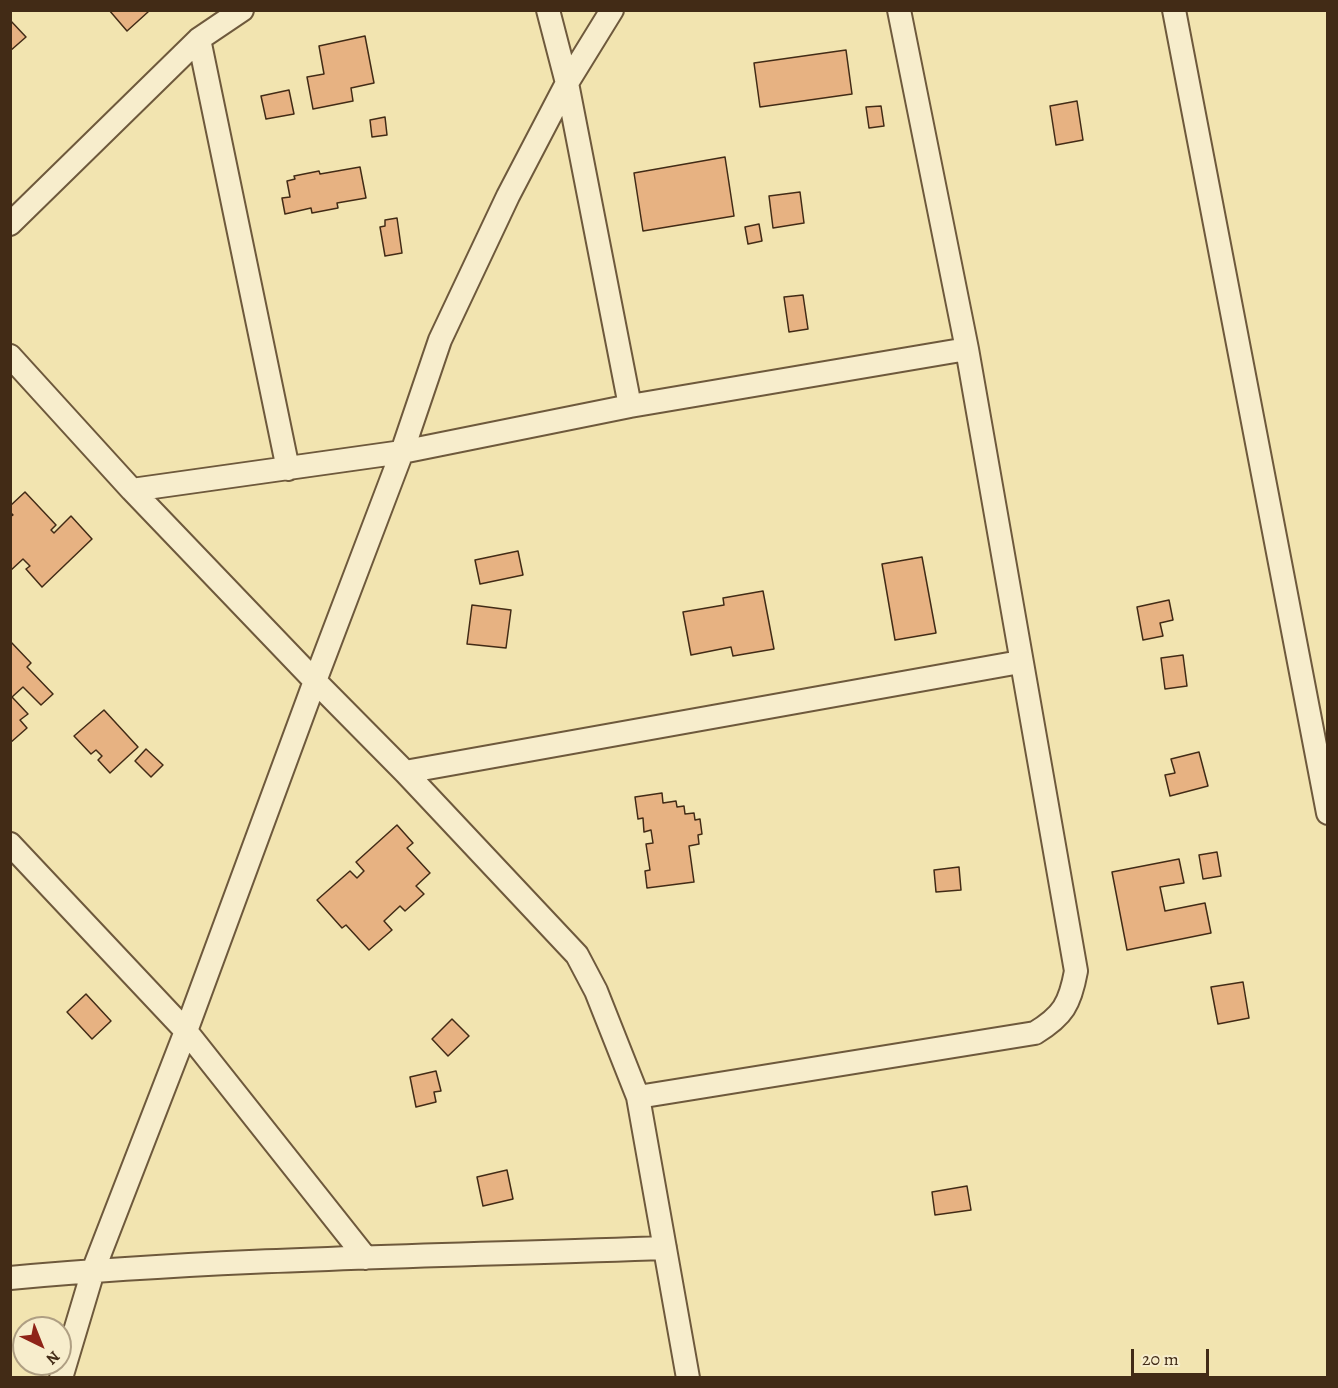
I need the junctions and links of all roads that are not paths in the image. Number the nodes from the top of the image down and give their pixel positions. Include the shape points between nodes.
1 (242, 10) edge
2 (549, 10) edge
3 (612, 10) edge
4 (899, 10) edge
5 (1174, 10) edge
6 (200, 39) junction
7 (567, 83) junction
8 (10, 224) edge
9 (967, 349) junction
10 (10, 356) edge
11 (630, 406) junction
12 (402, 452) junction
13 (288, 469) junction
14 (132, 490) junction
15 (1020, 662) junction
16 (315, 681) junction
17 (405, 771) junction
18 (1328, 813) edge
19 (10, 844) edge
20 (186, 1031) junction
21 (639, 1097) junction
22 (665, 1248) junction
23 (366, 1258) junction
24 (93, 1271) junction
25 (10, 1278) edge
26 (61, 1377) edge
27 (688, 1377) edge

1 - 6 street
2 - 7 street
3 - 7 street
4 - 9 street
5 - 18 street
6 - 8 street
6 - 13 street
7 - 11 street
7 - 12 street via 440,340
9 - 11 street
9 - 15 street
10 - 14 street
11 - 12 street
12 - 13 street
12 - 16 street
13 - 14 street
14 - 16 street
15 - 17 street
15 - 21 street via 1076,971 1066,1006 1054,1021 1035,1033
16 - 17 street
16 - 20 street
17 - 21 street via 577,956
19 - 20 street
20 - 23 street
20 - 24 street
21 - 22 street
22 - 23 street
22 - 27 street
23 - 24 street
24 - 25 street
24 - 26 street

